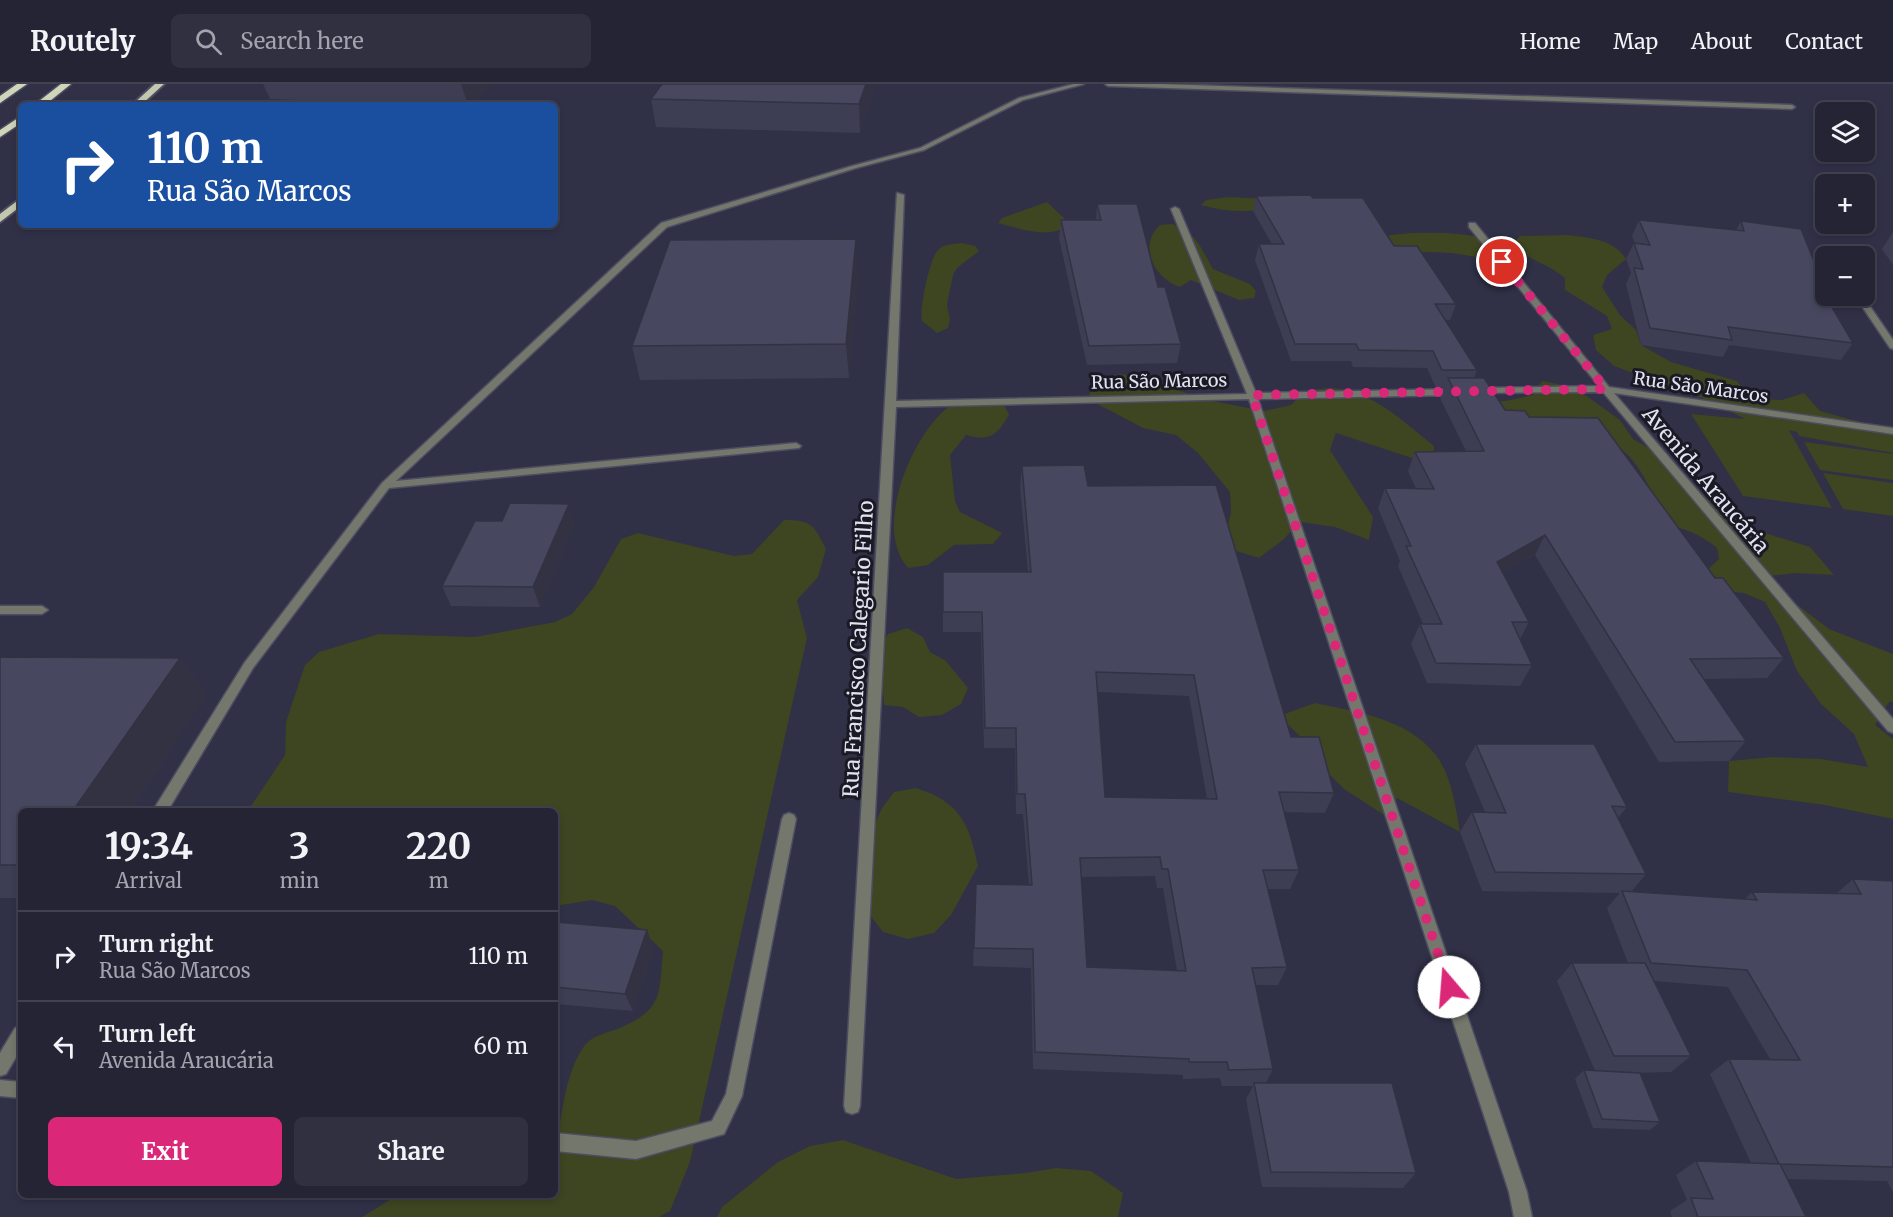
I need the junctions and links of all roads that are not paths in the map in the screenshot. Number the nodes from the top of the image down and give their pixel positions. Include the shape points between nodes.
1 (23, 84) edge
2 (67, 84) edge
3 (160, 84) edge
4 (1081, 84) edge
5 (1108, 84) edge
6 (0, 100) edge
7 (43, 102) edge
8 (139, 102) edge
9 (1792, 106) dead end
10 (18, 121) edge
11 (0, 134) edge
12 (900, 195) dead end
13 (18, 204) edge
14 (1175, 209) dead end
15 (0, 219) edge
16 (1472, 225) dead end
17 (1866, 306) edge
18 (1893, 346) edge
19 (1606, 389) junction
20 (1252, 395) junction
21 (891, 404) junction
22 (1893, 431) edge
23 (796, 446) dead end
24 (386, 485) junction
25 (0, 610) edge
26 (42, 610) dead end
27 (1893, 728) edge
28 (161, 808) edge
29 (789, 819) dead end
30 (18, 1039) edge
31 (0, 1068) edge
32 (0, 1088) edge
33 (18, 1090) edge
34 (852, 1106) dead end
35 (558, 1142) edge
36 (1523, 1217) edge

1 - 6 highway
2 - 7 highway
3 - 8 highway
4 - 24 street via 1021,99 922,149 664,225
5 - 9 street
10 - 11 highway
12 - 21 street, Rua Francisco Calegario Filho
13 - 15 highway
14 - 20 street
16 - 19 street, Avenida Araucária
17 - 18 street
19 - 20 street, Rua São Marcos
19 - 22 street, Rua São Marcos
19 - 27 street, Avenida Araucária
20 - 21 street, Rua São Marcos
20 - 36 street
21 - 34 street, Rua Francisco Calegario Filho
23 - 24 street
24 - 28 street via 249,665
25 - 26 street
29 - 35 street via 735,1096 718,1128 636,1150
30 - 31 street
32 - 33 street

